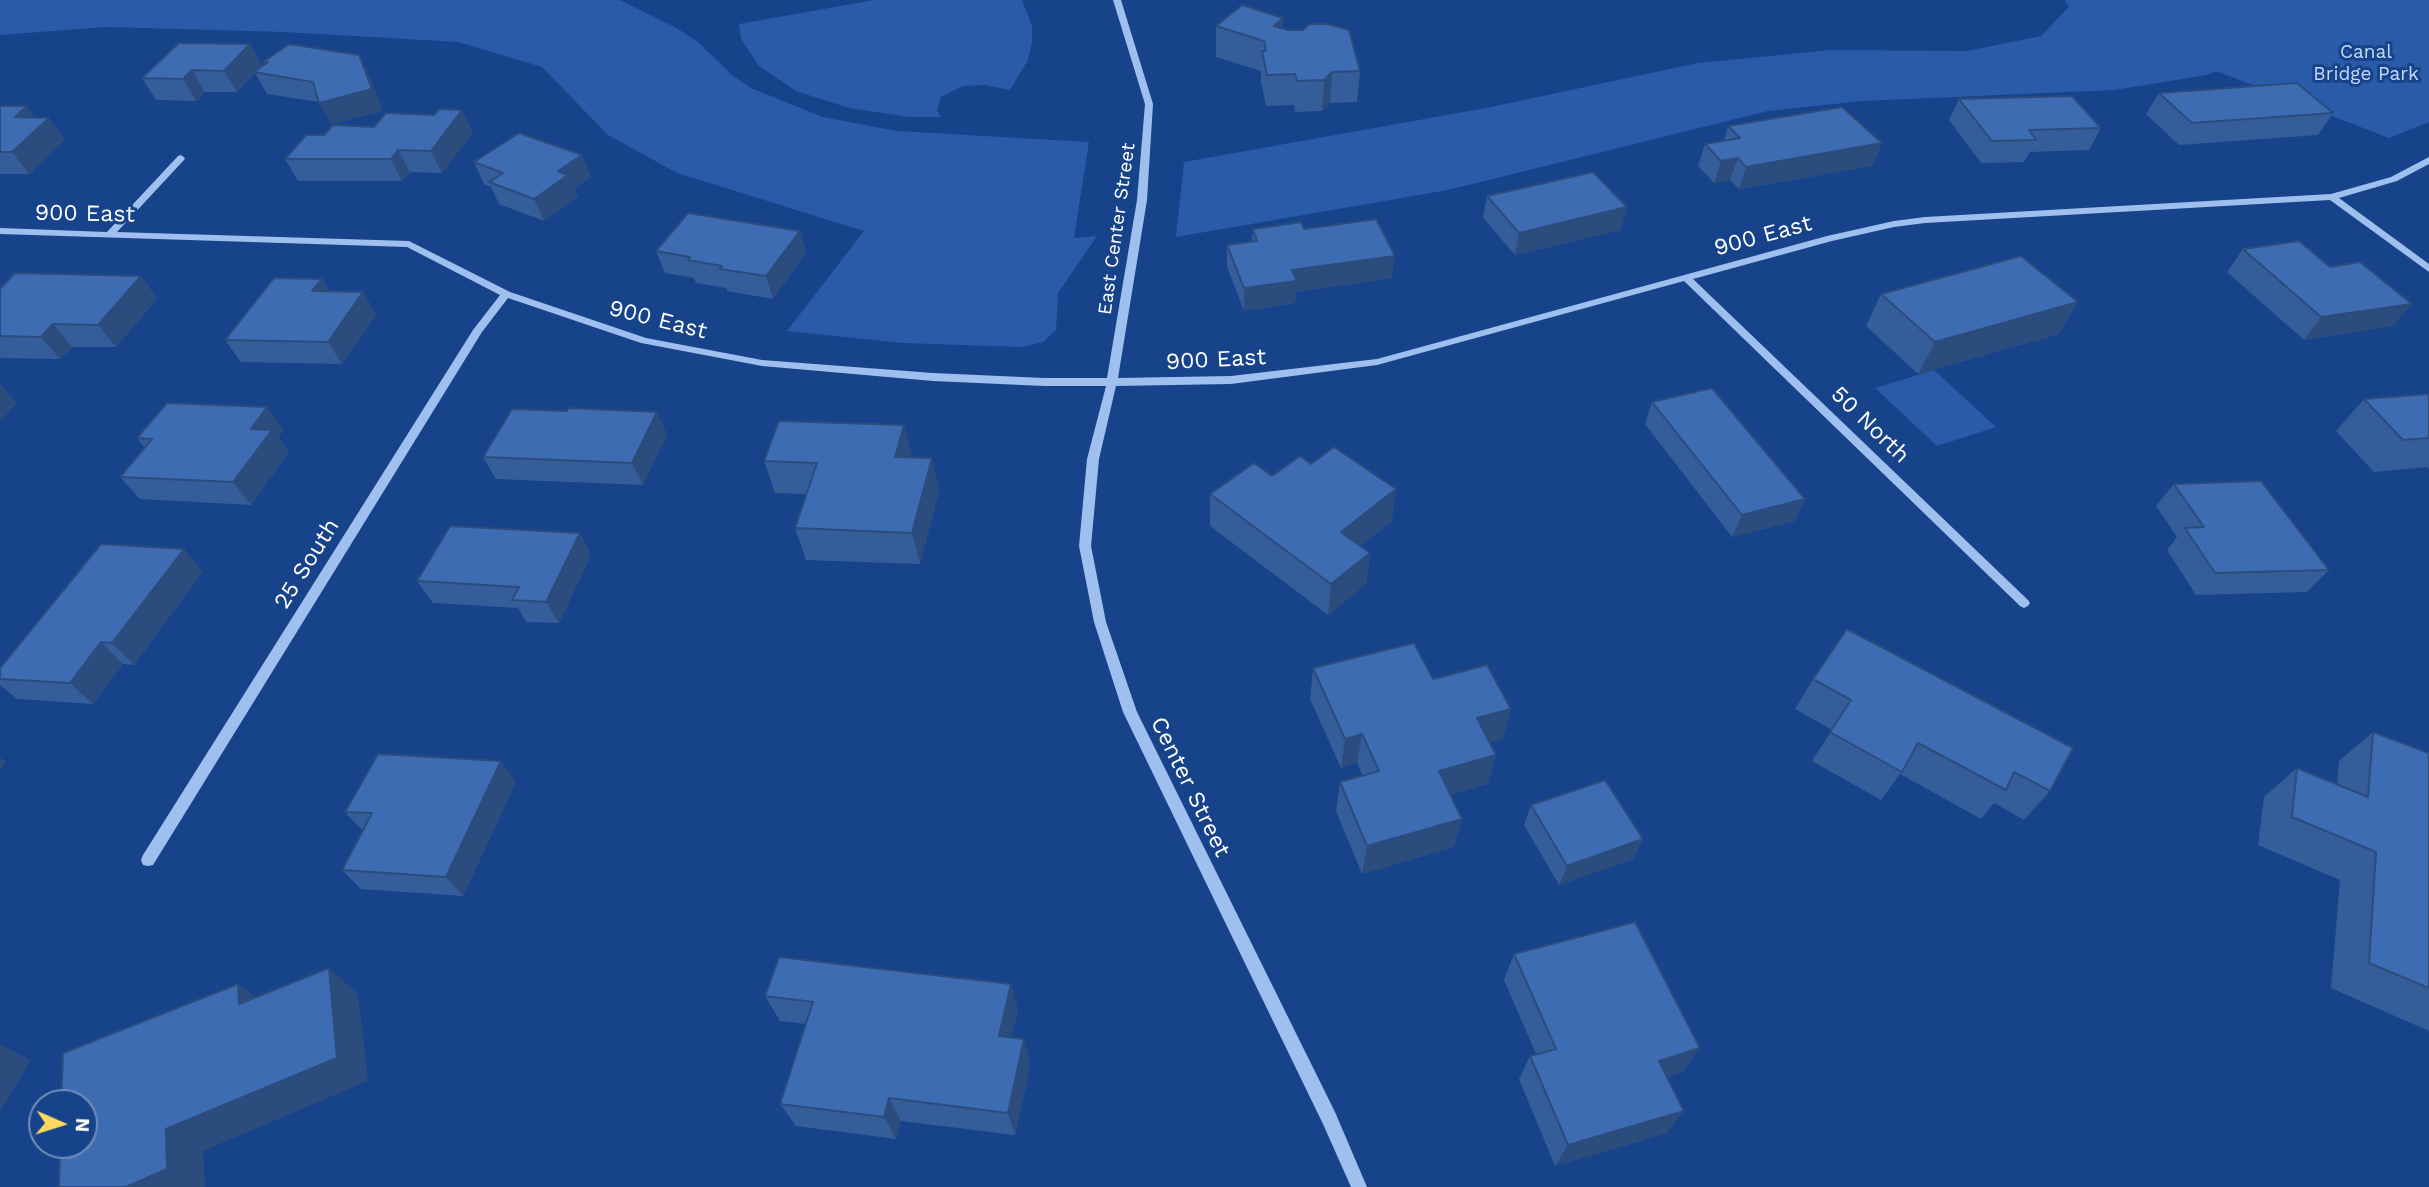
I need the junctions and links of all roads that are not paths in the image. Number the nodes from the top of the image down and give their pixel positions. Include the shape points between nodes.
1 (1117, 0) edge
2 (181, 158) dead end
3 (2429, 160) edge
4 (2332, 197) junction
5 (2, 233) edge
6 (111, 233) junction
7 (2429, 269) edge
8 (1686, 277) junction
9 (506, 294) junction
10 (1112, 382) junction
11 (2024, 603) dead end
12 (148, 860) dead end
13 (1359, 1187) edge

1 - 10 street, East Center Street via 1149,104 1143,200
2 - 6 street
3 - 4 street, 900 East via 2393,179
4 - 7 street
4 - 8 street, 900 East via 1925,220 1830,238
5 - 6 street, 900 East
6 - 9 street, 900 East via 409,244
8 - 10 street, 900 East via 1377,362 1231,380
8 - 11 street, 50 North
9 - 10 street, 900 East via 645,341 762,363 933,377
9 - 12 street, 25 South via 478,330
10 - 13 street, Center Street via 1093,459 1085,546 1100,622 1130,712

